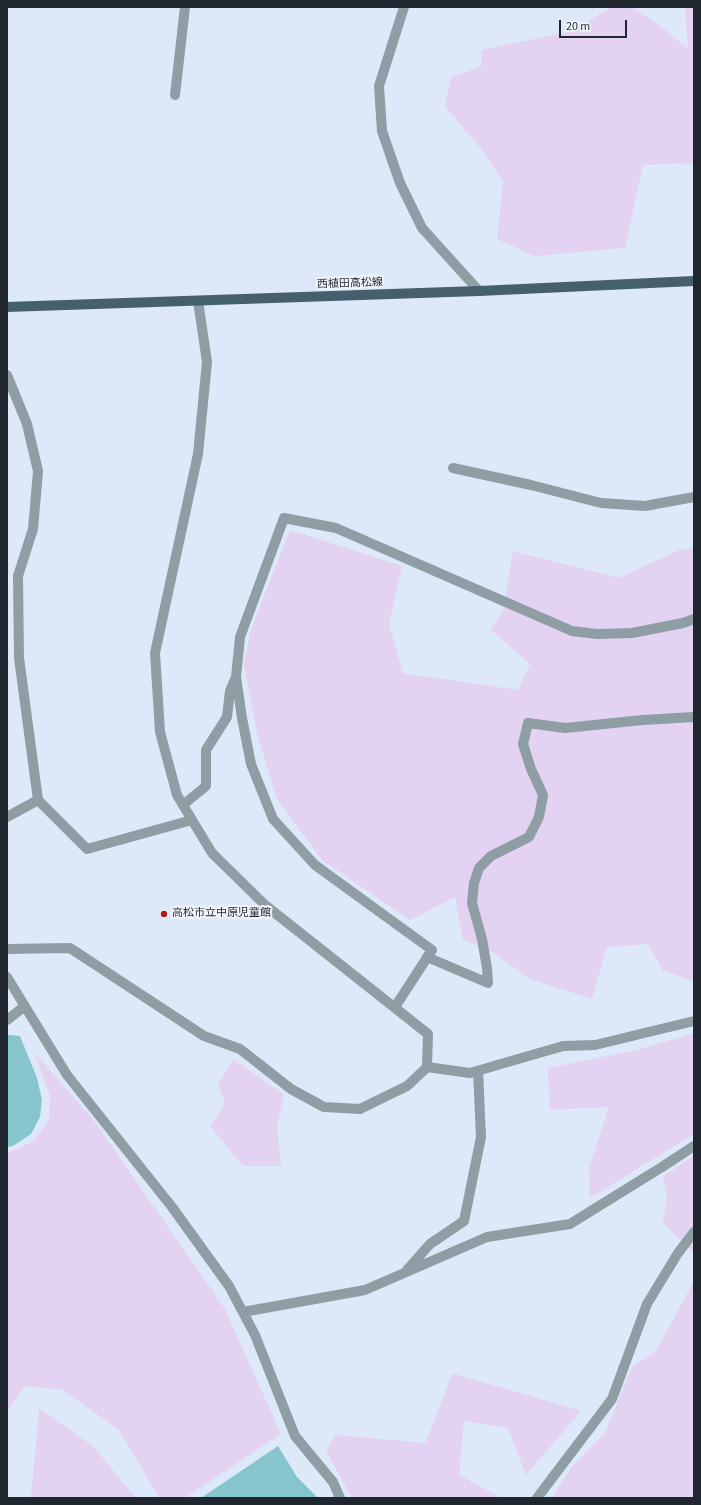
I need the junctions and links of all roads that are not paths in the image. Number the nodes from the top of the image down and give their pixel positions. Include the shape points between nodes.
1 (185, 7) edge
2 (404, 7) edge
3 (174, 96) dead end
4 (694, 281) edge
5 (479, 291) junction
6 (198, 301) junction
7 (7, 307) edge
8 (7, 375) edge
9 (453, 468) dead end
10 (694, 497) edge
11 (694, 619) edge
12 (236, 677) junction
13 (694, 717) edge
14 (38, 800) junction
15 (182, 805) junction
16 (7, 817) edge
17 (192, 820) junction
18 (7, 949) edge
19 (427, 957) junction
20 (7, 977) edge
21 (25, 1006) junction
22 (395, 1007) junction
23 (7, 1020) edge
24 (694, 1021) edge
25 (427, 1067) junction
26 (478, 1071) junction
27 (694, 1146) edge
28 (694, 1232) edge
29 (406, 1272) junction
30 (243, 1312) junction
31 (340, 1498) edge
32 (537, 1498) edge

1 - 3 street
2 - 5 street via 379,86 382,131 400,183 422,228
4 - 5 main road, 西植田高松線
5 - 6 main road, 西植田高松線
6 - 7 main road, 西植田高松線
6 - 15 street via 207,362 198,454 155,653 160,732
8 - 14 street via 27,424 38,471 33,529 18,576 19,658
9 - 10 street via 601,503 645,506
11 - 12 street via 632,634 572,631 336,528 284,518 240,637
12 - 15 street via 230,690 227,717 206,750 206,786
12 - 19 street via 251,764 273,819 315,865 432,950
13 - 19 street via 565,728 528,723 523,744 543,795 539,817 529,836 491,856 479,868 474,883 472,903 482,939 488,983
14 - 16 street
14 - 17 street via 87,849
15 - 17 street
17 - 22 street via 212,853 265,904
18 - 25 street via 70,948 204,1036 240,1049 291,1089 324,1107 360,1109 407,1086
19 - 22 street
20 - 21 street
21 - 23 street
21 - 30 street via 68,1075 172,1207 229,1286
22 - 25 street via 428,1034
24 - 26 street via 595,1045 563,1046
25 - 26 street via 470,1073
26 - 29 street via 481,1137 464,1221 430,1244
27 - 29 street via 570,1224 487,1237
28 - 32 street via 647,1304 612,1399
29 - 30 street via 365,1290
30 - 31 street via 296,1436 333,1482

